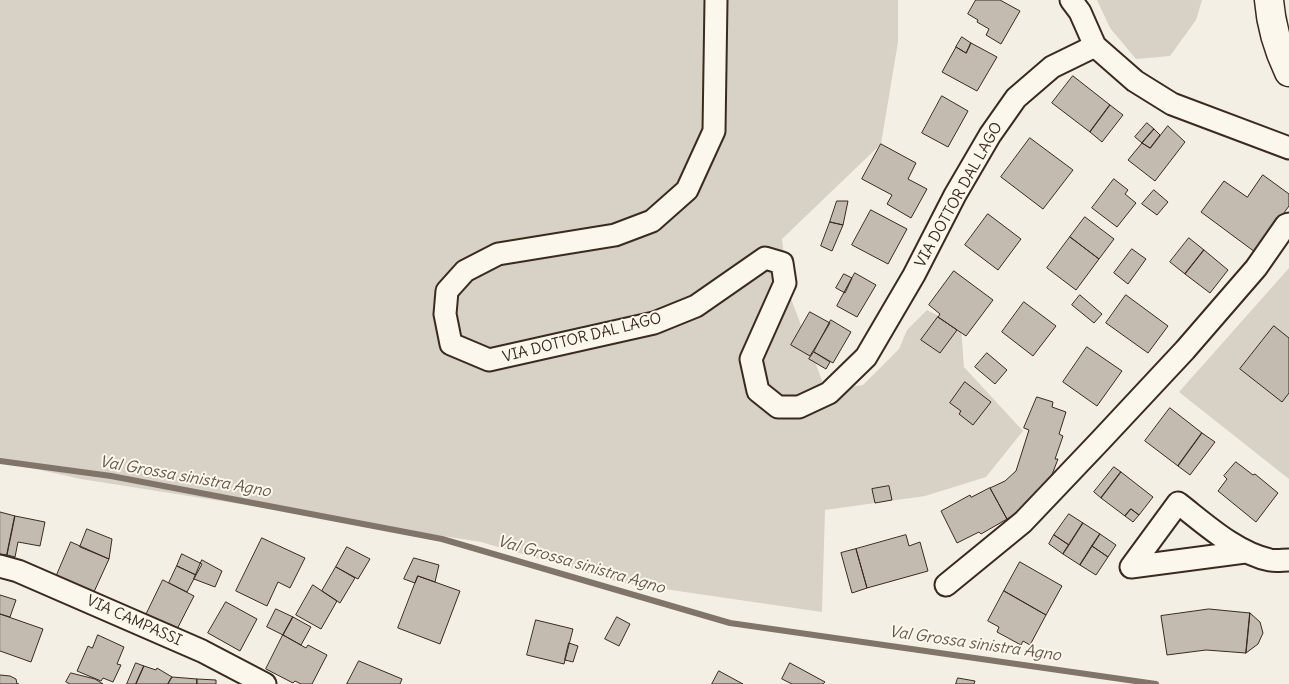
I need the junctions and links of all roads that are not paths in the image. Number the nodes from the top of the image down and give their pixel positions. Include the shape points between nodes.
1 (716, 0) edge
2 (1071, 0) edge
3 (1269, 0) edge
4 (1095, 46) junction
5 (1289, 72) edge
6 (1289, 148) edge
7 (1289, 224) edge
8 (1245, 552) junction
9 (1289, 560) edge
10 (0, 566) edge
11 (946, 584) dead end
12 (265, 684) edge

1 - 4 street, VIA DOTTOR DAL LAGO via 714,131 687,190 652,220 615,235 498,254 465,271 447,291 445,314 451,344 489,360 654,323 696,306 766,258 782,264 785,283 751,359 758,391 778,407 799,407 829,393 866,357 990,134 1016,98 1052,67
2 - 4 street
3 - 5 main road via 1279,51
4 - 6 street via 1135,81 1172,104
7 - 11 street via 1256,268 1185,350 1023,522
8 - 8 street via 1178,503 1131,566
8 - 9 street via 1271,560
10 - 12 street, VIA CAMPASSI via 202,651

